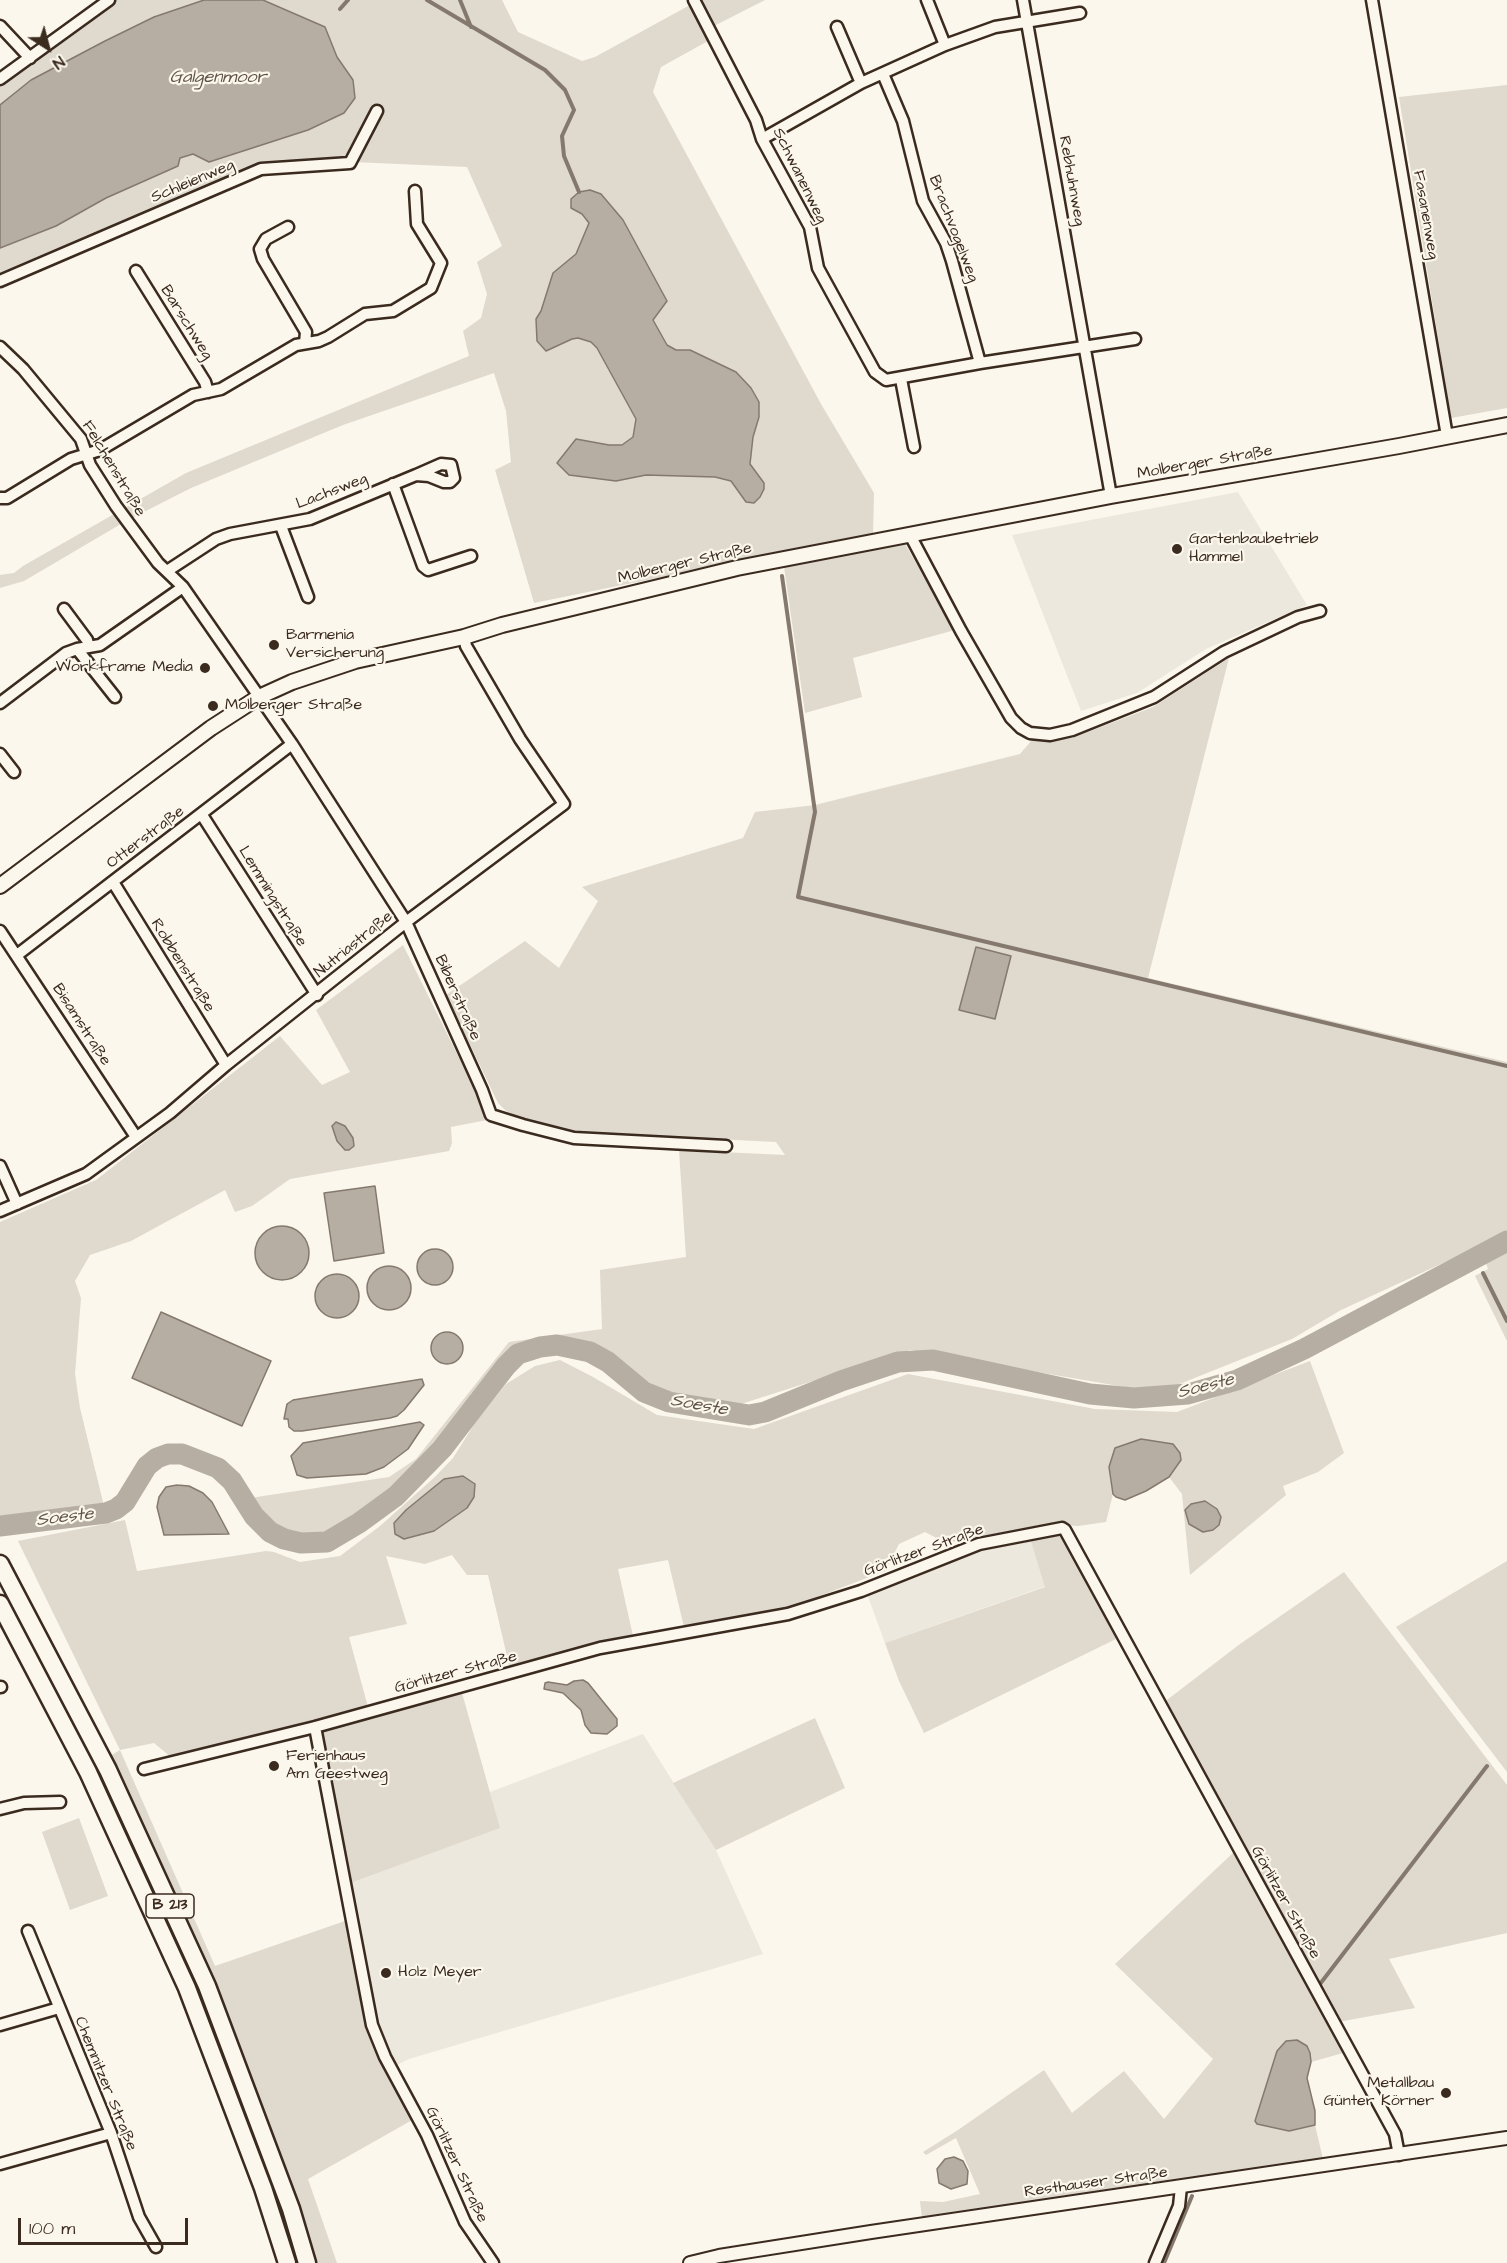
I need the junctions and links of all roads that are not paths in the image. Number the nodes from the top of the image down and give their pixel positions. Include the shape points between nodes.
1 (694, 0) edge
2 (927, 0) edge
3 (1023, 0) edge
4 (1372, 0) edge
5 (104, 2) edge
6 (1080, 13) dead end
7 (1027, 21) junction
8 (0, 26) edge
9 (837, 27) dead end
10 (945, 45) junction
11 (30, 58) junction
12 (883, 74) junction
13 (0, 80) edge
14 (861, 83) junction
15 (377, 111) dead end
16 (762, 139) junction
17 (416, 191) dead end
18 (288, 227) dead end
19 (136, 271) dead end
20 (0, 281) edge
21 (1135, 339) dead end
22 (305, 343) junction
23 (0, 347) edge
24 (1085, 347) junction
25 (980, 363) junction
26 (901, 379) junction
27 (208, 392) junction
28 (1507, 425) edge
29 (1447, 436) junction
30 (914, 447) dead end
31 (87, 454) junction
32 (416, 475) dead end
33 (393, 484) junction
34 (1111, 496) junction
35 (0, 498) edge
36 (280, 526) junction
37 (910, 535) junction
38 (471, 556) dead end
39 (167, 571) junction
40 (183, 587) junction
41 (308, 597) dead end
42 (64, 609) dead end
43 (1320, 611) dead end
44 (464, 637) junction
45 (89, 647) junction
46 (77, 649) junction
47 (115, 697) dead end
48 (259, 697) junction
49 (0, 703) edge
50 (292, 744) junction
51 (0, 754) edge
52 (14, 772) dead end
53 (202, 815) junction
54 (113, 882) junction
55 (0, 886) edge
56 (406, 922) junction
57 (0, 931) edge
58 (17, 955) junction
59 (316, 995) junction
60 (226, 1065) junction
61 (136, 1137) junction
62 (726, 1146) dead end
63 (0, 1166) edge
64 (17, 1203) junction
65 (0, 1212) edge
66 (0, 1564) edge
67 (0, 1604) edge
68 (315, 1727) junction
69 (144, 1769) dead end
70 (60, 1802) dead end
71 (0, 1809) edge
72 (28, 1931) dead end
73 (59, 2008) junction
74 (0, 2025) edge
75 (111, 2133) junction
76 (1507, 2138) edge
77 (1399, 2155) junction
78 (0, 2164) edge
79 (1181, 2187) junction
80 (156, 2247) dead end
81 (287, 2263) edge
82 (307, 2263) edge
83 (493, 2263) edge
84 (690, 2263) edge
85 (1155, 2263) edge

1 - 16 street, Schwanenweg
2 - 10 street
3 - 7 street, Rebhuhnweg
4 - 29 street, Fasanenweg
5 - 11 street
6 - 7 street
7 - 10 street via 995,27
7 - 24 street, Rebhuhnweg
8 - 11 street
9 - 14 street
10 - 12 street
11 - 13 street
12 - 14 street
12 - 25 street, Brachvogelweg via 903,121 923,201 952,261
14 - 16 street
15 - 20 street, Schleienweg via 350,163 261,169
16 - 26 street, Schwanenweg via 810,227 818,268 876,372 886,380
17 - 22 street via 417,224 441,263 431,288 393,311 365,314 328,337
18 - 22 street via 266,239 261,249 263,259 306,332
19 - 27 street, Barschweg
21 - 24 street
22 - 27 street via 221,389
23 - 31 street, Felchenstraße via 74,430
24 - 25 street
24 - 34 street, Rebhuhnweg
25 - 26 street
26 - 30 street
27 - 31 street via 193,395
28 - 29 main road, Molberger Straße
29 - 34 main road, Molberger Straße
31 - 35 street via 71,459 7,498
31 - 39 street, Felchenstraße via 127,523
32 - 33 street, Lachsweg
33 - 36 street, Lachsweg via 310,519
33 - 38 street, Lachsweg via 423,566 428,570
34 - 37 main road, Molberger Straße
36 - 39 street, Lachsweg via 216,539
36 - 41 street, Lachsweg
37 - 43 street via 1011,718 1030,734 1072,730 1154,697 1224,651
37 - 44 main road, Molberger Straße via 737,568
39 - 40 street, Felchenstraße
40 - 45 street via 100,645
40 - 48 street, Felchenstraße
42 - 45 street
44 - 48 main road, Molberger Straße via 355,661
44 - 56 street, Nutriastraße via 520,739 564,804
45 - 46 street
46 - 47 street
46 - 49 street via 66,653
48 - 50 street, Biberstraße
48 - 55 main road, Molberger Straße
50 - 53 street, Otterstraße
50 - 56 street, Biberstraße
51 - 52 street
53 - 54 street, Otterstraße
53 - 59 street, Lemmingstraße
54 - 58 street, Otterstraße
54 - 60 street, Robbenstraße
56 - 59 street, Nutriastraße
56 - 62 street, Biberstraße via 491,1115 573,1138
57 - 58 street, Bisamstraße
58 - 61 street, Bisamstraße
59 - 60 street, Nutriastraße
60 - 61 street, Nutriastraße
61 - 64 street, Nutriastraße via 86,1174
63 - 64 street
64 - 65 street, Nutriastraße
66 - 82 highway, B 213 via 108,1770 207,1986 291,2209
67 - 81 highway, B 213 via 88,1772 187,1988 263,2188
68 - 69 street, Görlitzer Straße
68 - 77 street, Görlitzer Straße via 600,1648 788,1614 861,1591 979,1544 1062,1528 1395,2134
68 - 83 street, Görlitzer Straße via 372,2025 385,2058 428,2135 465,2222
70 - 71 street via 24,1803
72 - 73 street, Chemnitzer Straße
73 - 74 street
73 - 75 street, Chemnitzer Straße
75 - 78 street
75 - 80 street, Chemnitzer Straße via 139,2217
76 - 77 street, Resthauser Straße
77 - 79 street, Resthauser Straße
79 - 84 street, Resthauser Straße
79 - 85 street via 1179,2206

